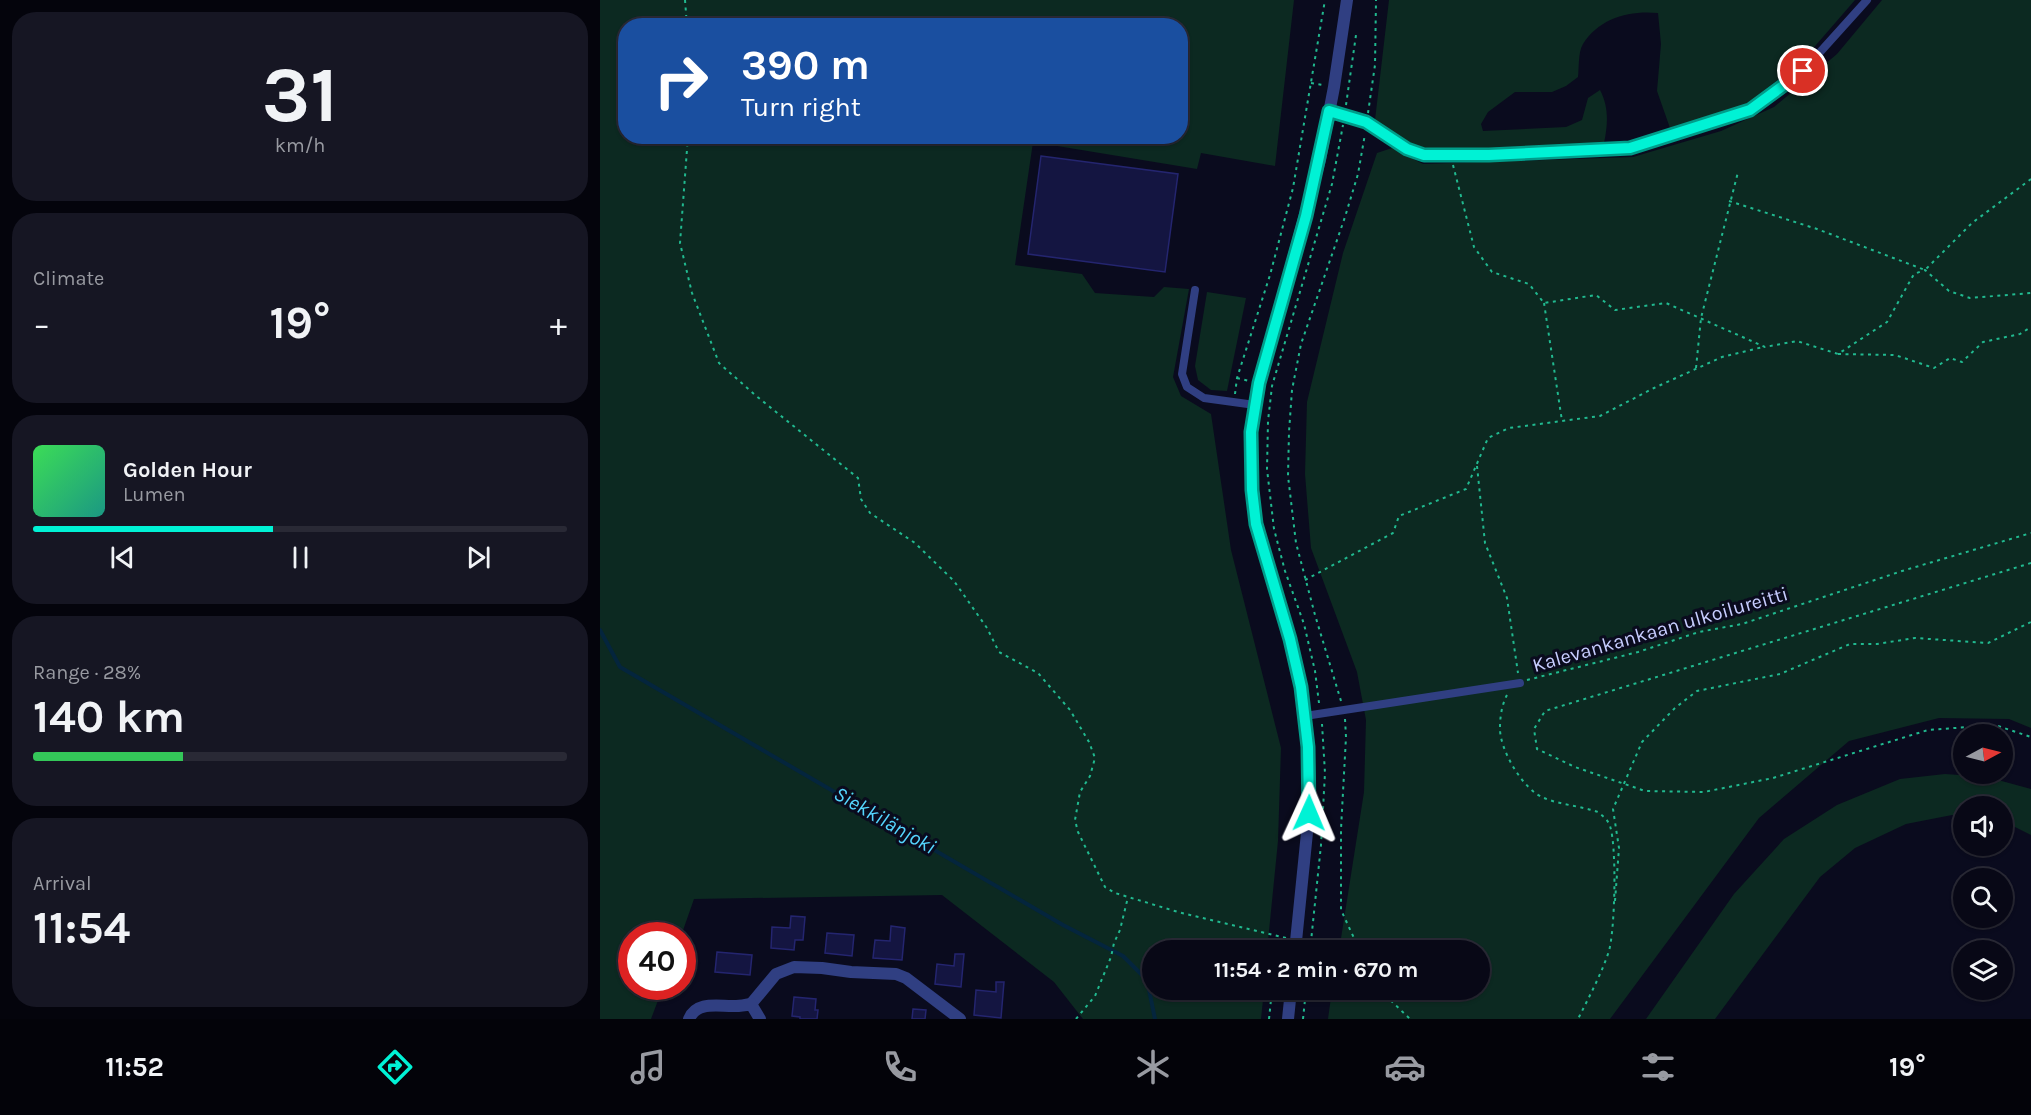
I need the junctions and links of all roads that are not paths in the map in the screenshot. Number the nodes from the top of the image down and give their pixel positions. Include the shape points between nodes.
1 (1347, 0) edge
2 (1867, 0) edge
3 (1329, 111) junction
4 (1195, 290) dead end
5 (1255, 405) junction
6 (1520, 683) road end
7 (1305, 717) junction
8 (1296, 940) edge
9 (1290, 1000) edge
10 (750, 1004) junction
11 (689, 1019) edge
12 (760, 1019) edge
13 (960, 1019) edge
14 (1288, 1019) edge

1 - 3 street
2 - 3 lane via 1803,71 1750,110 1630,148 1424,155 1407,149 1366,122
3 - 5 street via 1306,216
4 - 5 lane via 1182,374 1187,387 1204,398
5 - 7 street via 1251,461 1256,524 1290,639
6 - 7 lane
7 - 8 street via 1309,813
9 - 14 street
10 - 11 street via 706,1006
10 - 12 street
10 - 13 street via 776,974 794,967 822,968 896,974

